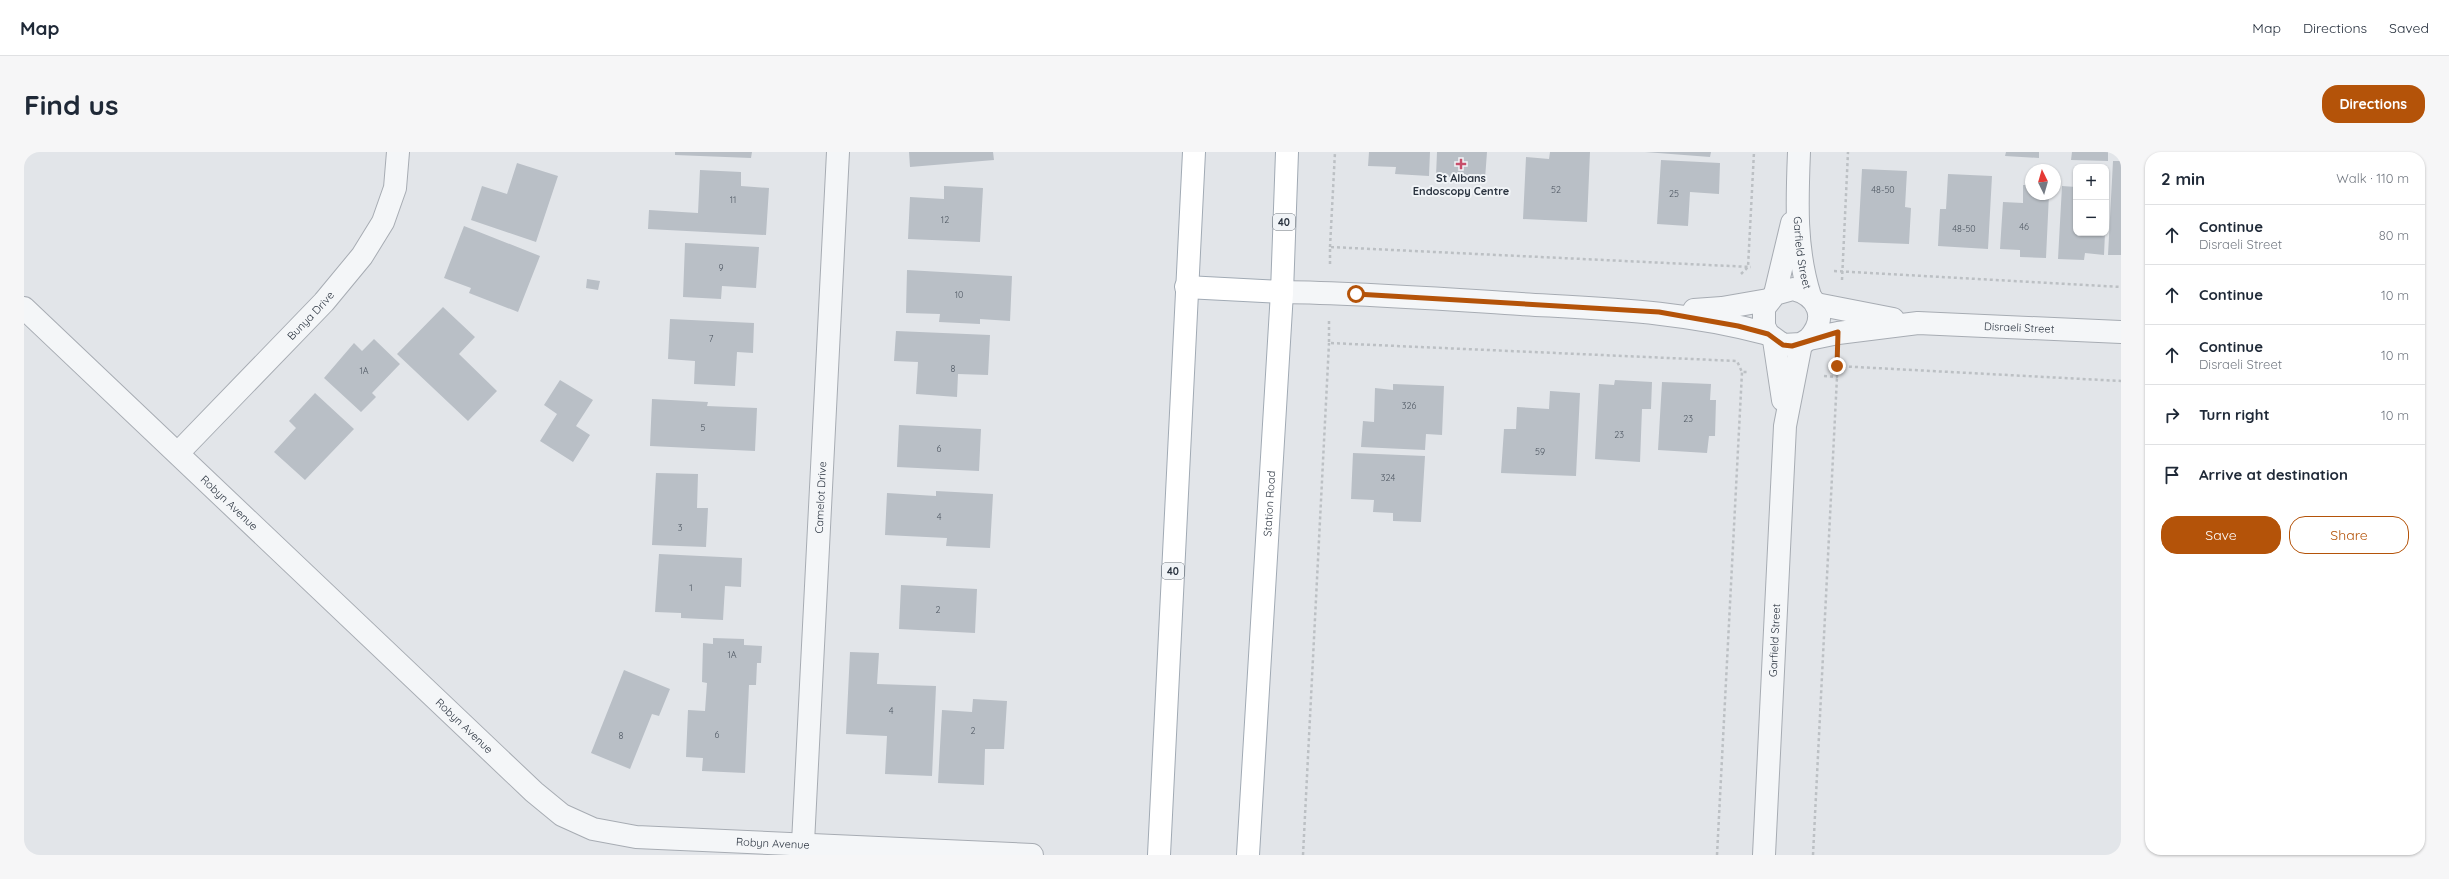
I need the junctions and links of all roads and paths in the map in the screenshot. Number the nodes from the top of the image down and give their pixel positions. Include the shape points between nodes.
1 (398, 152) edge
2 (838, 152) edge
3 (1194, 152) edge
4 (1287, 152) edge
5 (1335, 152) edge
6 (1754, 152) edge
7 (1799, 152) edge
8 (1848, 152) edge
9 (1796, 208) junction
10 (1330, 247) junction
11 (1748, 267) junction
12 (1781, 268) junction
13 (1802, 268) junction
14 (1842, 272) junction
15 (1186, 287) junction
16 (2121, 287) edge
17 (1282, 292) junction
18 (1329, 293) junction
19 (1772, 297) junction
20 (1813, 300) junction
21 (1839, 308) junction
22 (26, 312) edge
23 (1739, 316) junction
24 (1918, 323) junction
25 (1838, 332) junction
26 (2121, 332) edge
27 (1771, 337) junction
28 (1805, 342) junction
29 (1329, 343) junction
30 (1738, 361) junction
31 (1837, 366) junction
32 (1742, 372) junction
33 (1787, 375) junction
34 (1837, 377) junction
35 (2121, 381) edge
36 (178, 453) junction
37 (802, 843) junction
38 (1032, 855) edge
39 (1159, 855) edge
40 (1248, 855) edge
41 (1302, 855) edge
42 (1717, 855) edge
43 (1764, 855) edge
44 (1813, 855) edge

1 - 36 street, Bunya Drive via 395,188 383,222 362,256 324,302
2 - 37 street, Camelot Drive
3 - 15 main road, 40
4 - 17 main road, Station Road / 40
5 - 10 path
6 - 11 path
7 - 9 street, Garfield Street
8 - 14 path
9 - 12 street, Garfield Street
9 - 13 street, Garfield Street
10 - 11 path
10 - 18 path
11 - 12 path
11 - 23 path via 1741,274
12 - 19 street, Garfield Street
13 - 14 path
13 - 20 street, Garfield Street
14 - 16 path
14 - 21 path
15 - 17 main road
15 - 39 main road, 40
17 - 18 street
17 - 40 main road, Station Road / 40
18 - 23 street
18 - 29 path
19 - 20 street via 1793,289
19 - 23 street
19 - 27 street via 1763,317
20 - 21 street, Disraeli Street
20 - 28 street via 1819,323 1816,332
21 - 24 street, Disraeli Street
22 - 36 street, Robyn Avenue
23 - 27 street
23 - 30 path
24 - 25 street, Disraeli Street
24 - 26 street, Disraeli Street
25 - 28 street, Disraeli Street
25 - 31 path
27 - 28 street via 1783,345
27 - 33 street, Garfield Street
28 - 33 street, Garfield Street
29 - 30 path
29 - 41 path
30 - 32 path
31 - 34 path
31 - 35 path
32 - 33 path
32 - 42 path
33 - 34 path
33 - 43 street, Garfield Street
34 - 44 path
36 - 37 street, Robyn Avenue via 534,792 562,815 593,829 636,837
37 - 38 street, Robyn Avenue

